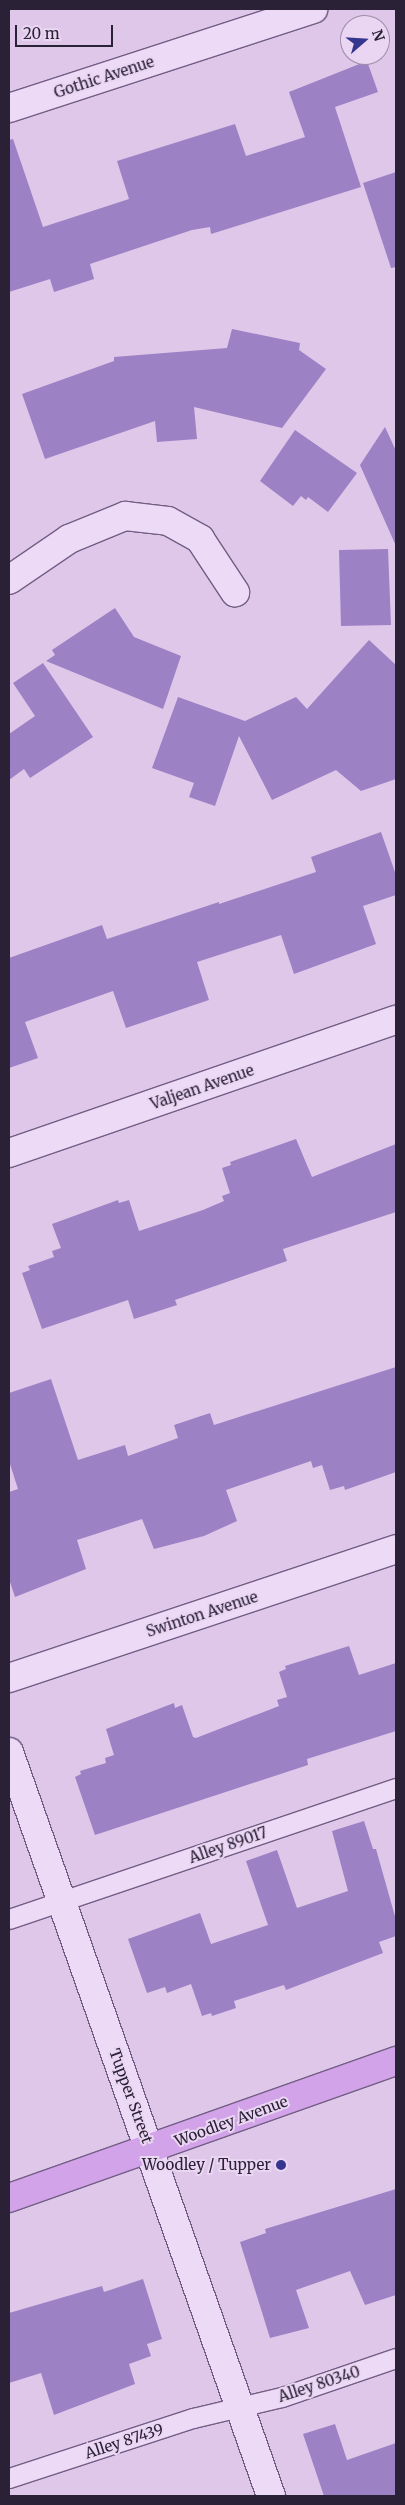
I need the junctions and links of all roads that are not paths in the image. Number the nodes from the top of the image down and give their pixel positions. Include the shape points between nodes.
1 (313, 9) edge
2 (9, 108) edge
3 (9, 580) edge
4 (235, 592) dead end
5 (396, 1020) edge
6 (9, 1153) edge
7 (396, 1549) edge
8 (9, 1678) edge
9 (9, 1752) edge
10 (396, 1788) edge
11 (61, 1902) junction
12 (9, 1919) edge
13 (396, 2061) edge
14 (150, 2150) junction
15 (9, 2198) edge
16 (396, 2358) edge
17 (240, 2407) junction
18 (9, 2478) edge
19 (271, 2496) edge

1 - 2 street, Gothic Avenue
3 - 4 street via 69,539 124,516 168,521 200,539
5 - 6 street, Valjean Avenue
7 - 8 street, Swinton Avenue
9 - 11 street, Tupper Street
10 - 11 lane, Alley 89017
11 - 12 lane, Alley 89017
11 - 14 street, Tupper Street
13 - 14 main road, Woodley Avenue
14 - 15 main road, Woodley Avenue
14 - 17 street, Tupper Street
16 - 17 lane, Alley 80340
17 - 18 lane, Alley 87439 via 194,2418
17 - 19 street, Tupper Street

